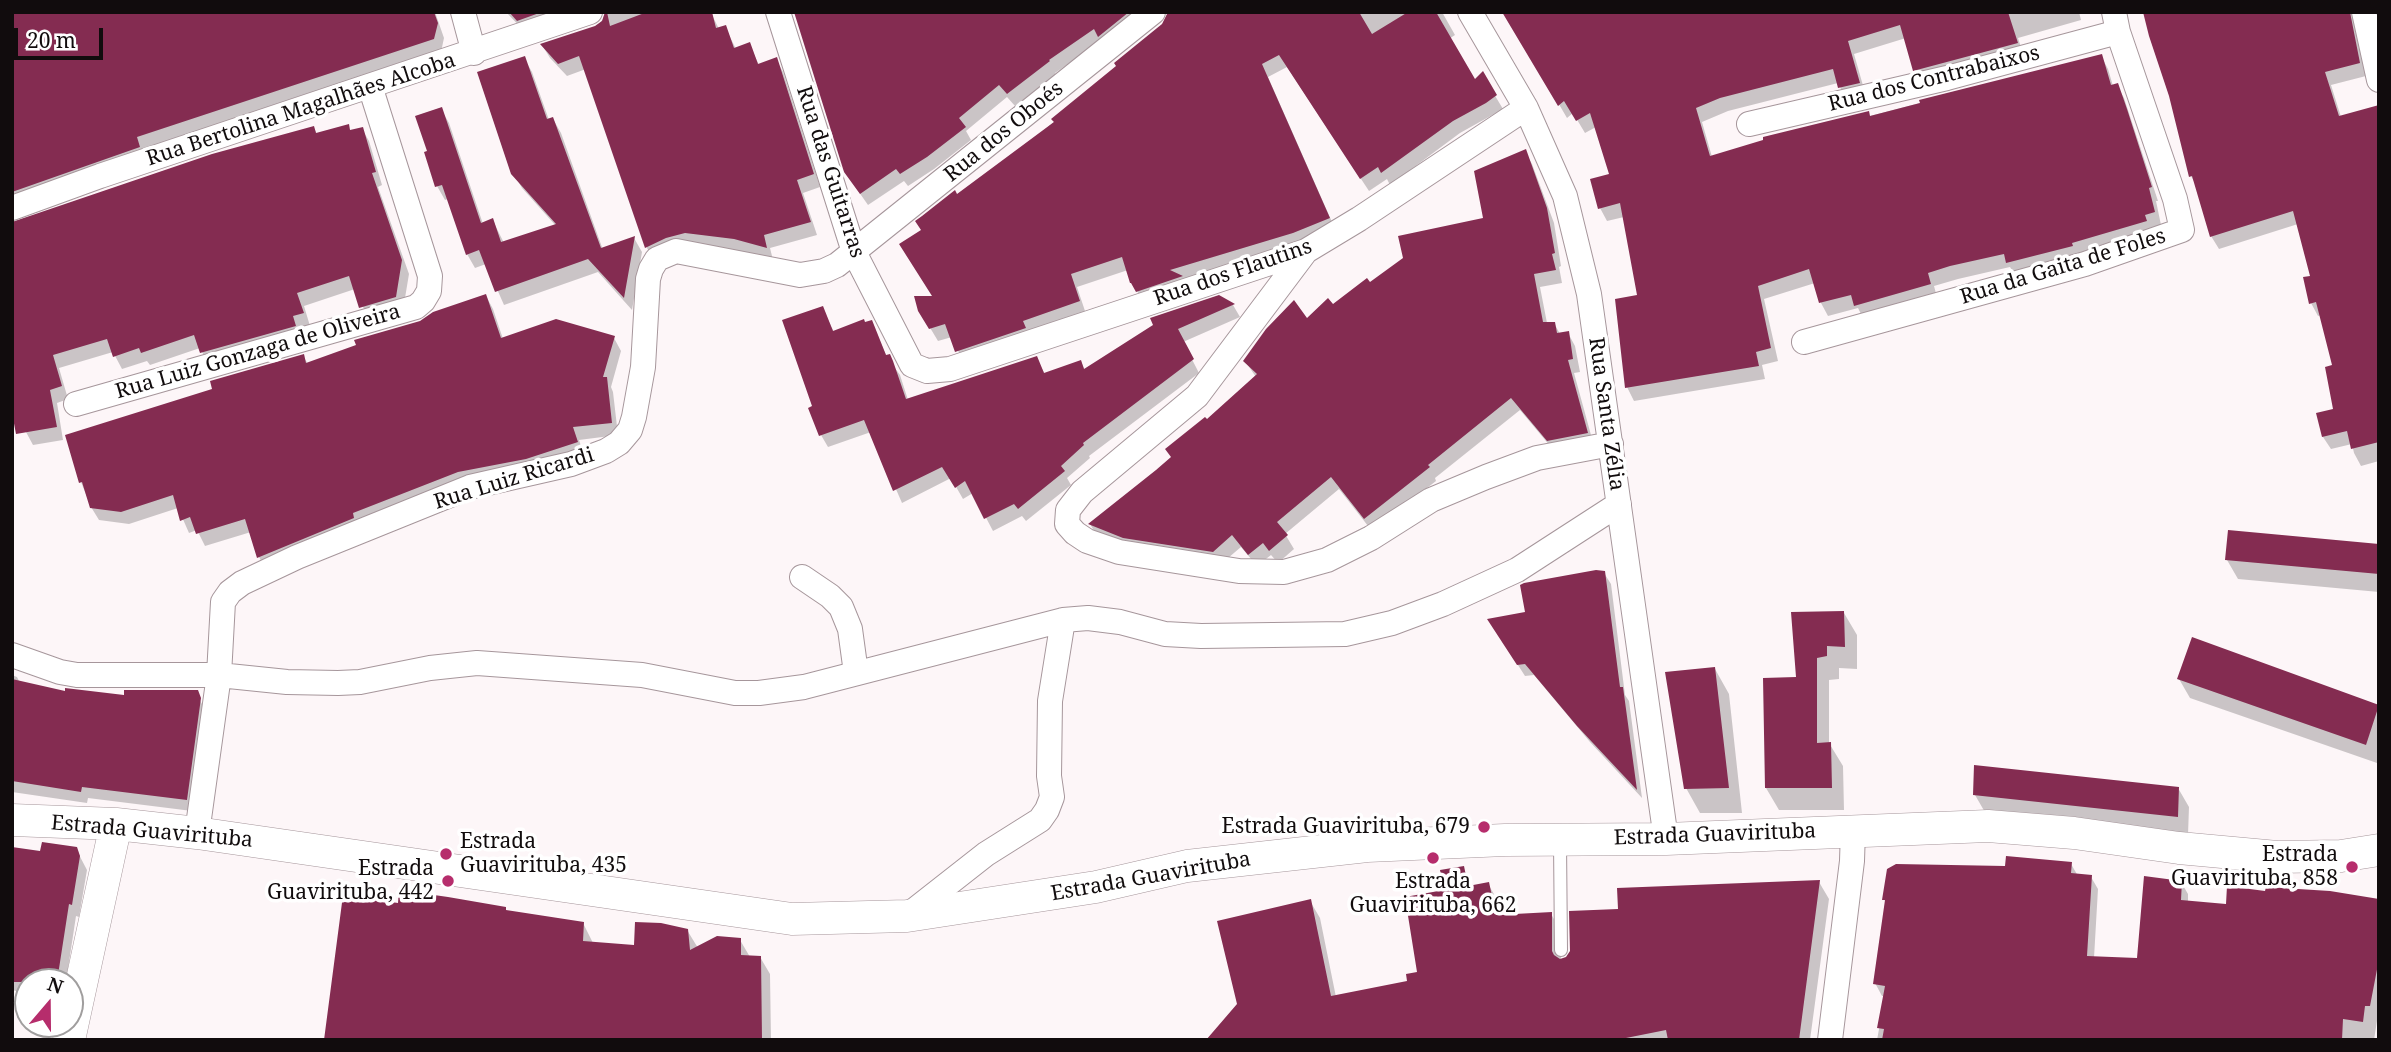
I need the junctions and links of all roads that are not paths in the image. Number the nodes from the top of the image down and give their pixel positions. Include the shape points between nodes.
1 (463, 12) edge
2 (590, 12) edge
3 (778, 12) edge
4 (1153, 12) edge
5 (1470, 12) edge
6 (2364, 12) edge
7 (2116, 22) edge
8 (474, 53) junction
9 (2379, 80) edge
10 (370, 86) junction
11 (1526, 108) junction
12 (1749, 124) dead end
13 (12, 208) edge
14 (1307, 251) junction
15 (854, 252) junction
16 (1804, 342) dead end
17 (912, 365) joint
18 (76, 404) dead end
19 (1611, 444) junction
20 (1619, 504) junction
21 (802, 577) dead end
22 (1063, 620) junction
23 (12, 655) edge
24 (856, 673) junction
25 (219, 675) junction
26 (12, 820) edge
27 (116, 824) junction
28 (1853, 830) junction
29 (197, 833) junction
30 (1667, 839) junction
31 (1560, 840) junction
32 (2379, 850) edge
33 (907, 916) junction
34 (1560, 950) dead end
35 (69, 1040) edge
36 (1829, 1040) edge

1 - 8 street
2 - 8 street, Rua Bertolina Magalhães Alcoba
3 - 15 street, Rua das Guitarras
4 - 15 street, Rua dos Oboés
5 - 11 street, Rua Santa Zélia
6 - 9 street
7 - 12 street, Rua dos Contrabaixos via 1947,78
7 - 16 street, Rua da Gaita de Foles via 2182,230 2085,264
8 - 10 street, Rua Bertolina Magalhães Alcoba
10 - 13 street, Rua Bertolina Magalhães Alcoba
10 - 18 street, Rua Luiz Gonzaga de Oliveira via 430,276 423,300 416,307
11 - 14 street, Rua dos Flautins
11 - 19 street, Rua Santa Zélia via 1565,196 1589,294
14 - 17 street, Rua dos Flautins via 950,369 927,371
14 - 19 street via 1197,396 1082,492 1068,510 1067,524 1087,541 1170,561 1284,572 1327,560 1431,500 1486,477 1537,458
15 - 17 street, Rua das Guitarras
15 - 25 street, Rua Luiz Ricardi via 824,271 800,275 676,251 657,259 648,279 644,357 634,417 618,443 571,464 470,487 242,583 223,602
19 - 20 street, Rua Santa Zélia
20 - 22 street via 1517,570 1392,623 1345,634 1201,636 1165,634 1088,618
20 - 30 street, Rua Santa Zélia
21 - 24 street via 841,607 850,629
22 - 24 street
22 - 33 street via 1049,701 1052,797 1047,810 1040,821 986,854
23 - 25 street via 77,675
24 - 25 street via 759,693 642,675 477,663 360,682
25 - 29 street, Rua Luiz Ricardi
26 - 27 street, Estrada Guavirituba
27 - 29 street, Estrada Guavirituba
27 - 35 street
28 - 30 street, Estrada Guavirituba
28 - 32 street, Estrada Guavirituba via 1988,826 2277,858
28 - 36 street
29 - 33 street, Estrada Guavirituba via 792,919
30 - 31 street, Estrada Guavirituba
31 - 33 street, Estrada Guavirituba via 1367,846 1187,866 1096,887
31 - 34 lane

